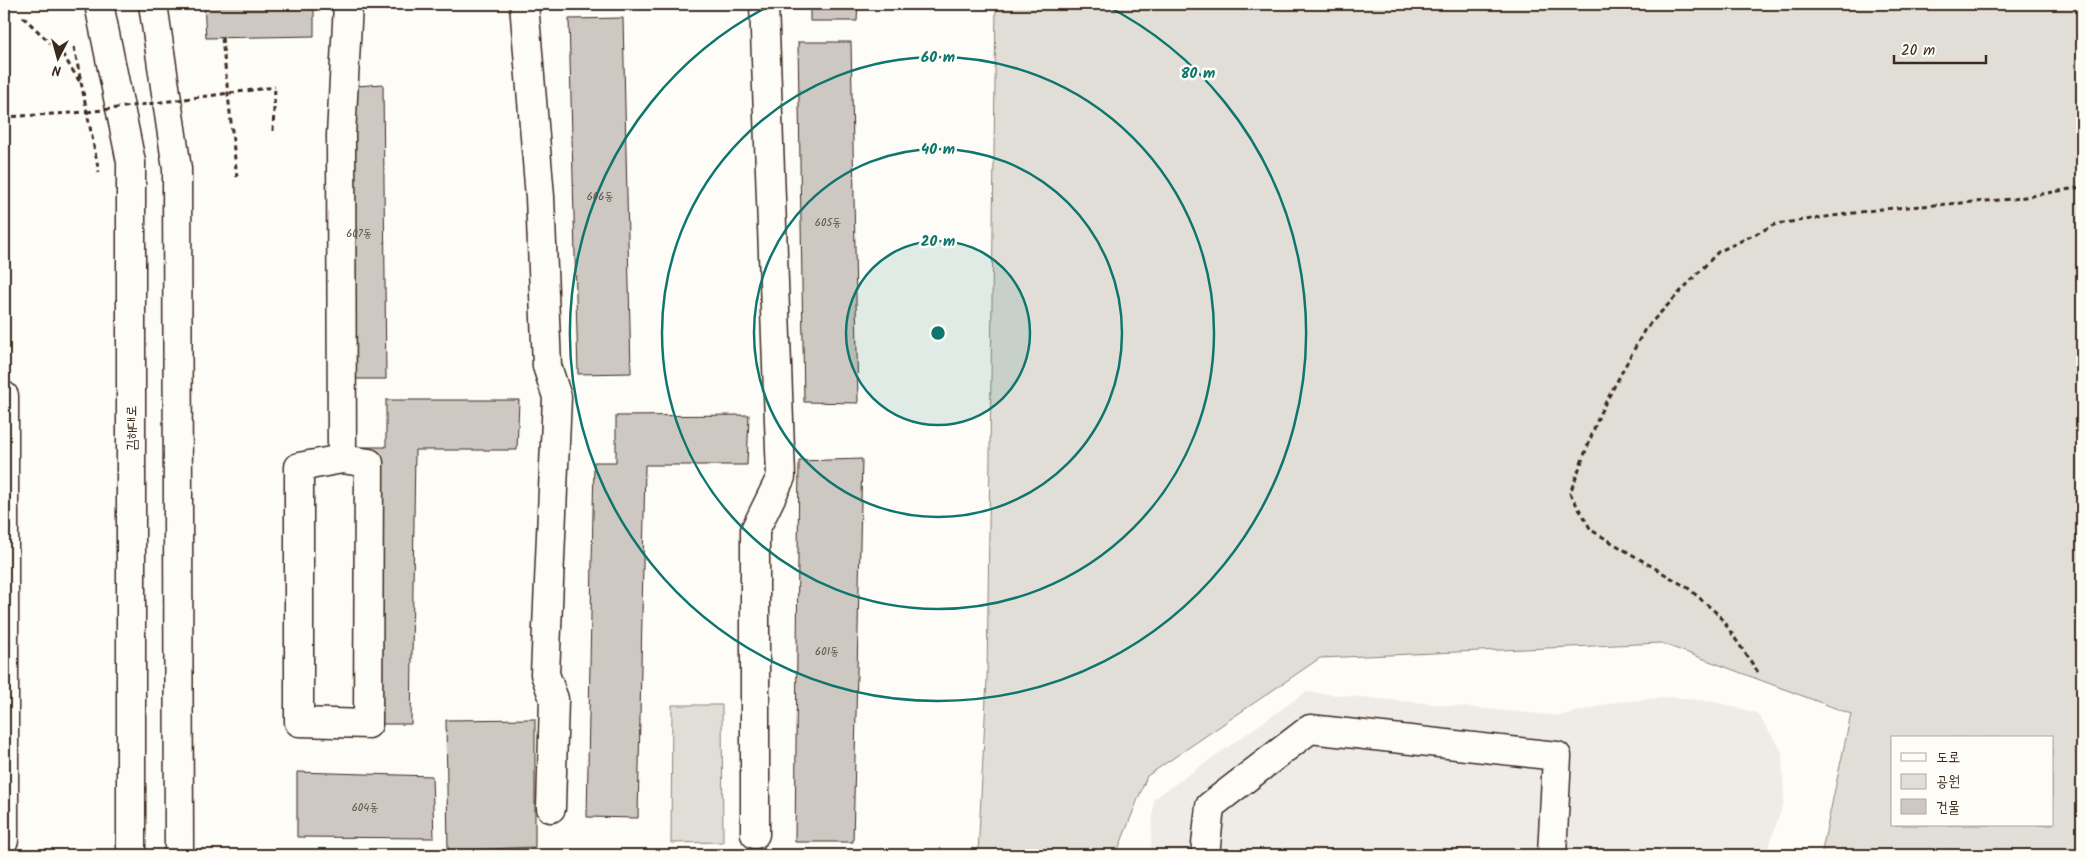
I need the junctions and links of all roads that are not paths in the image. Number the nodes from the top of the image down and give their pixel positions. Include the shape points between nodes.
1 (99, 4) edge
2 (153, 4) edge
3 (348, 4) edge
4 (524, 4) edge
5 (764, 4) edge
6 (4, 396) edge
7 (342, 459) junction
8 (4, 760) edge
9 (551, 808) dead end
10 (755, 834) dead end
11 (4, 840) edge
12 (131, 855) edge
13 (179, 855) edge
14 (1205, 855) edge
15 (1552, 855) edge

1 - 12 main road, 김해대로 via 131,162
2 - 13 main road via 177,169
3 - 7 main road via 341,135
4 - 9 main road via 540,197 546,366 557,397 545,674 554,699
5 - 10 main road via 781,477 755,530
6 - 8 main road
7 - 7 main road via 299,467 299,722 368,724 370,463
8 - 11 main road
14 - 15 main road via 1210,806 1310,729 1557,756

